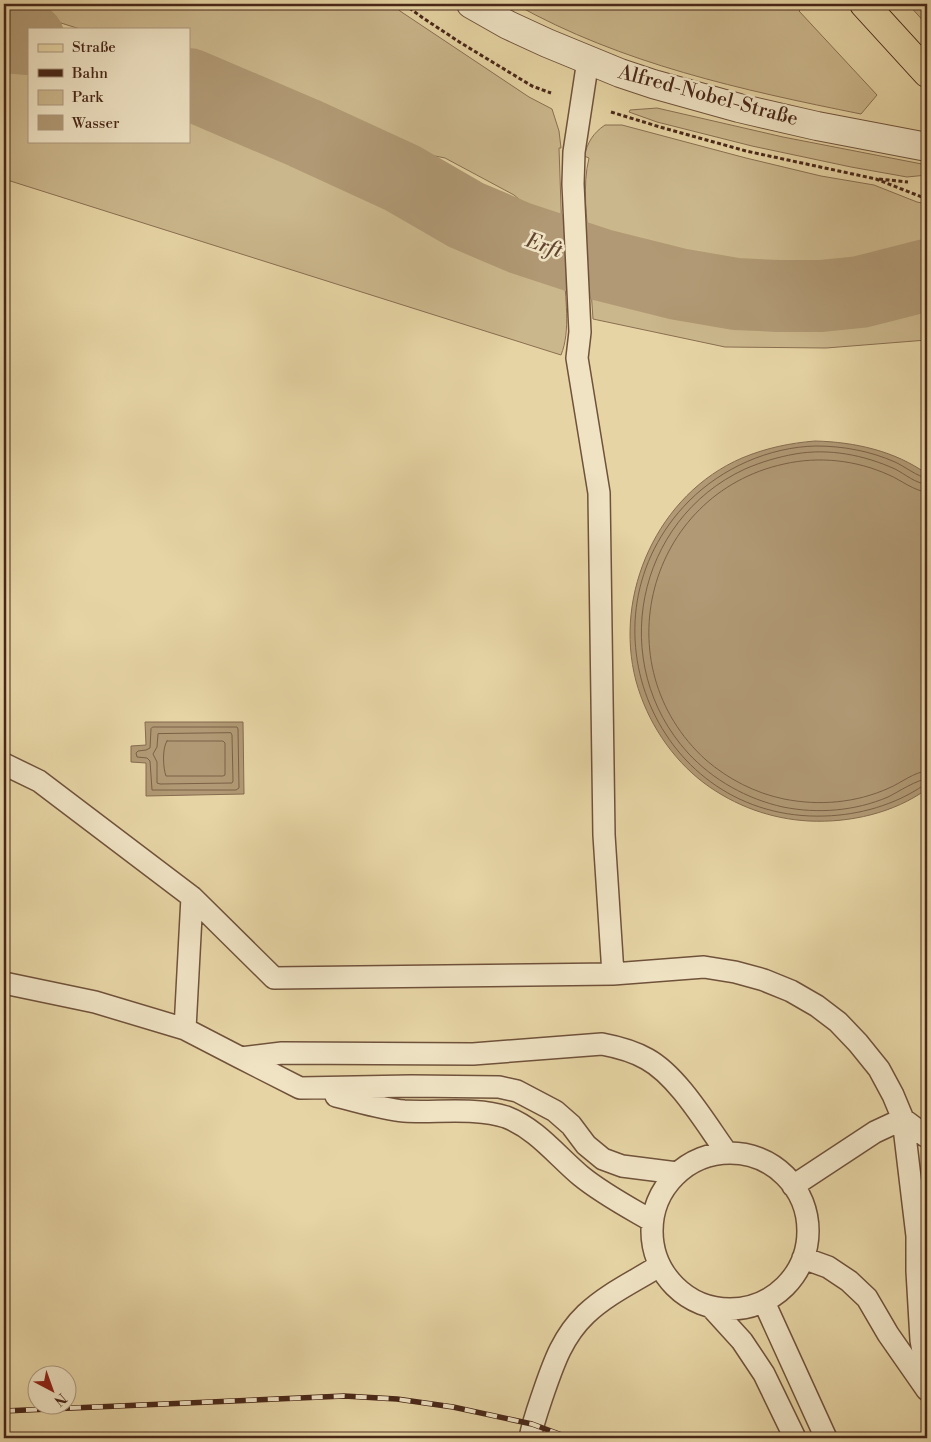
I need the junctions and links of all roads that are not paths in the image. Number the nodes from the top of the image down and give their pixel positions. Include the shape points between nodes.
1 (471, 4) edge
2 (864, 4) edge
3 (588, 60) junction
4 (927, 73) edge
5 (927, 147) edge
6 (4, 764) edge
7 (192, 897) junction
8 (613, 974) junction
9 (4, 983) edge
10 (185, 1029) junction
11 (241, 1058) junction
12 (300, 1088) junction
13 (904, 1119) junction
14 (927, 1137) edge
15 (726, 1153) junction
16 (677, 1174) junction
17 (794, 1186) junction
18 (652, 1221) junction
19 (922, 1232) edge
20 (803, 1258) junction
21 (659, 1266) junction
22 (764, 1302) junction
23 (712, 1308) junction
24 (927, 1373) edge
25 (927, 1390) edge
26 (530, 1438) edge
27 (795, 1438) edge
28 (826, 1438) edge

1 - 3 street, Alfred-Nobel-Straße via 508,25
2 - 4 main road
3 - 5 street, Alfred-Nobel-Straße via 653,84 730,106
3 - 8 lane via 574,152 580,332 577,358 599,494 604,835
6 - 7 lane via 39,781
7 - 8 lane via 274,978
7 - 10 lane
8 - 13 lane via 704,966 754,977 791,991 838,1022 858,1043 879,1069
9 - 10 lane via 95,1002
10 - 11 lane
11 - 12 lane
11 - 15 lane via 282,1053 473,1054 602,1044 648,1059 666,1073
12 - 16 lane via 499,1087 517,1091 555,1111 603,1159 622,1166
12 - 18 lane via 402,1110 492,1113 508,1118 536,1134 582,1177
13 - 14 lane
13 - 17 lane via 875,1132
13 - 19 lane
15 - 16 lane via 696,1161
15 - 17 lane via 764,1161
16 - 18 lane via 658,1198
17 - 20 lane via 807,1221
18 - 21 lane via 652,1244
19 - 24 lane via 918,1299
20 - 22 lane via 788,1284
20 - 25 lane via 828,1267 867,1298
21 - 23 lane via 678,1290 697,1303
21 - 26 lane via 605,1299 570,1332 556,1356
22 - 23 lane via 727,1310
22 - 28 lane
23 - 27 lane via 742,1341 764,1374

